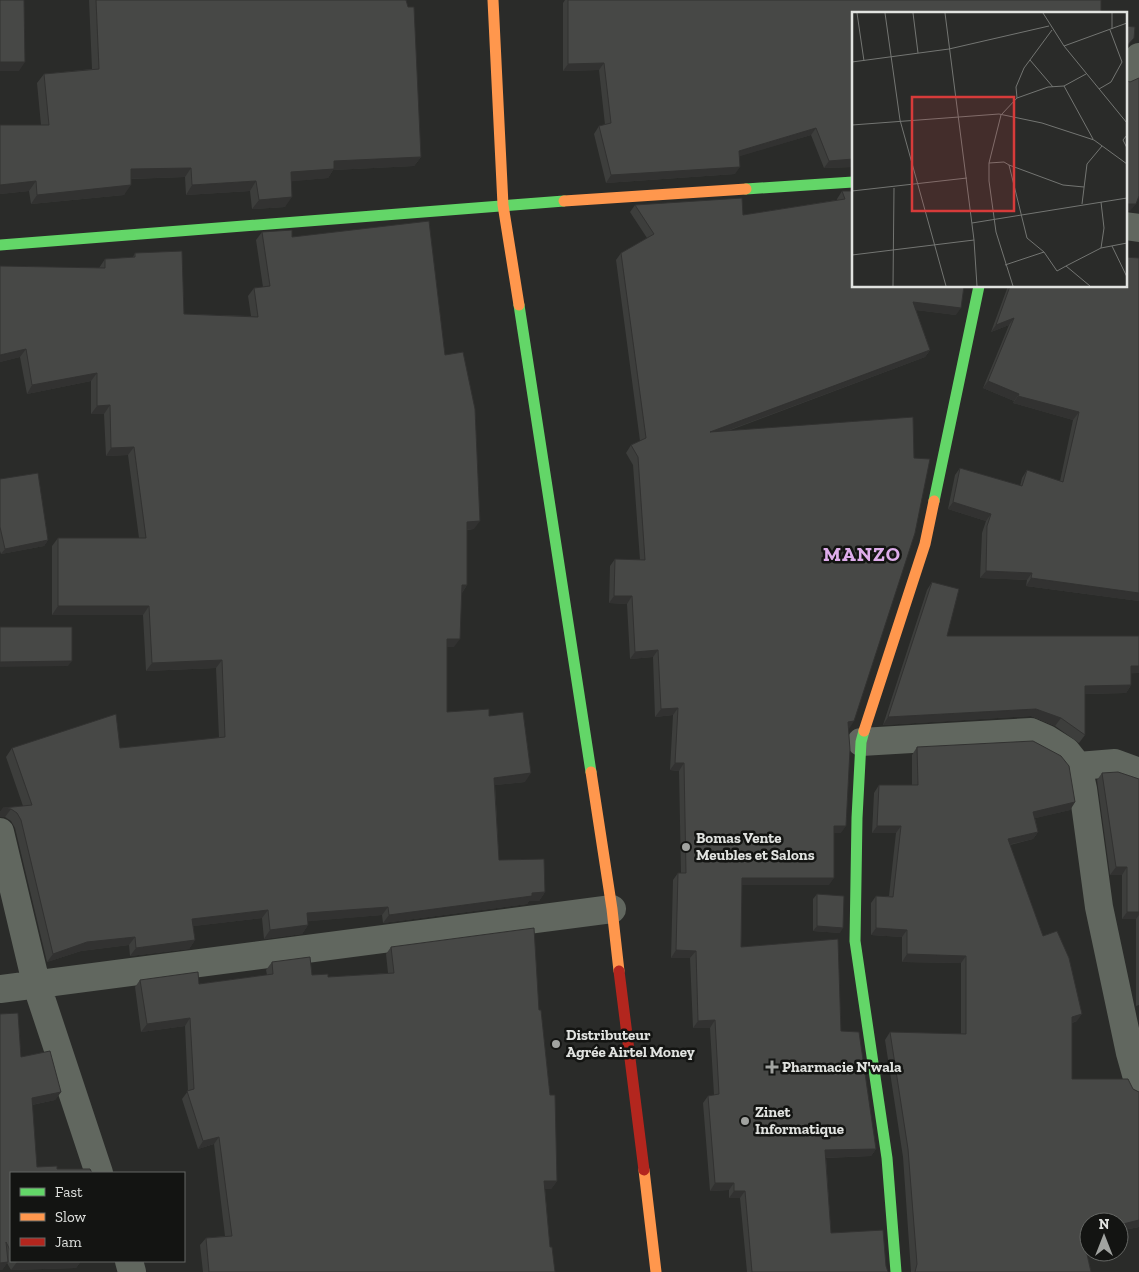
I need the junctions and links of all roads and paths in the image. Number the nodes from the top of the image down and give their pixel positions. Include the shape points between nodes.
1 (493, 0) edge
2 (1139, 57) edge
3 (1126, 72) edge
4 (852, 182) edge
5 (503, 205) junction
6 (1126, 226) edge
7 (1139, 228) edge
8 (0, 245) edge
9 (979, 288) edge
10 (861, 742) junction
11 (1078, 766) junction
12 (1139, 772) edge
13 (0, 832) edge
14 (612, 909) junction
15 (36, 983) junction
16 (0, 989) edge
17 (1139, 1085) edge
18 (99, 1172) edge
19 (656, 1272) edge
20 (896, 1272) edge

1 - 5 street
2 - 3 street
4 - 5 street
5 - 8 street
5 - 14 street
6 - 7 street
9 - 10 street via 925,544
10 - 11 street via 1031,732 1066,751
10 - 20 street via 855,941 887,1158
11 - 12 street via 1115,763
11 - 17 street via 1099,907
13 - 15 street
14 - 15 street
14 - 19 street
15 - 16 street
15 - 18 street

